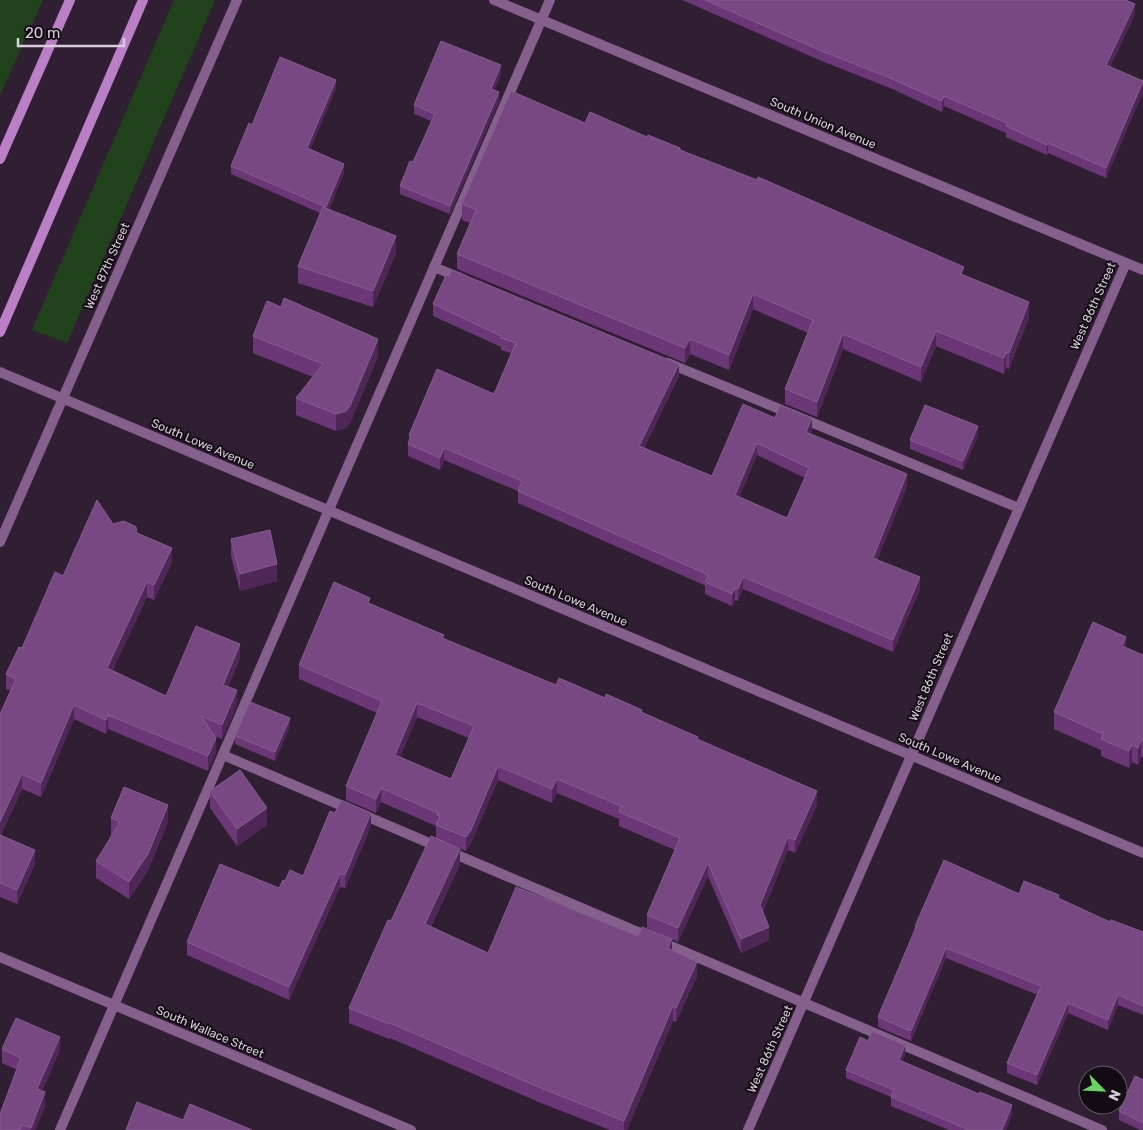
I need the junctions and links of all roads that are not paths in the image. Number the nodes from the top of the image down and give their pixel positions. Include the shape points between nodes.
1 (70, 0) edge
2 (143, 0) edge
3 (237, 0) edge
4 (494, 0) edge
5 (550, 0) edge
6 (542, 20) junction
7 (0, 159) edge
8 (1126, 262) junction
9 (434, 267) junction
10 (1143, 270) edge
11 (471, 282) edge
12 (0, 332) edge
13 (655, 358) edge
14 (0, 372) edge
15 (62, 398) junction
16 (1019, 508) junction
17 (329, 511) junction
18 (0, 542) edge
19 (223, 755) junction
20 (911, 756) junction
21 (1143, 853) edge
22 (0, 957) edge
23 (804, 1002) junction
24 (113, 1005) junction
25 (60, 1130) edge
26 (411, 1130) edge
27 (748, 1130) edge
28 (1102, 1130) edge

1 - 7 main road
2 - 12 main road
3 - 15 street, West 87th Street
4 - 6 street, South Union Avenue
5 - 6 street
6 - 8 street, South Union Avenue
6 - 9 street
8 - 10 street, South Union Avenue
8 - 16 street, West 86th Street
9 - 11 street
9 - 17 street
13 - 16 street
14 - 15 street, South Lowe Avenue
15 - 17 street, South Lowe Avenue
15 - 18 street, West 87th Street
16 - 20 street, West 86th Street
17 - 19 street
17 - 20 street, South Lowe Avenue
19 - 23 street
19 - 24 street
20 - 21 street, South Lowe Avenue
20 - 23 street, West 86th Street
22 - 24 street, South Wallace Street
23 - 27 street, West 86th Street
23 - 28 street
24 - 25 street
24 - 26 street, South Wallace Street

